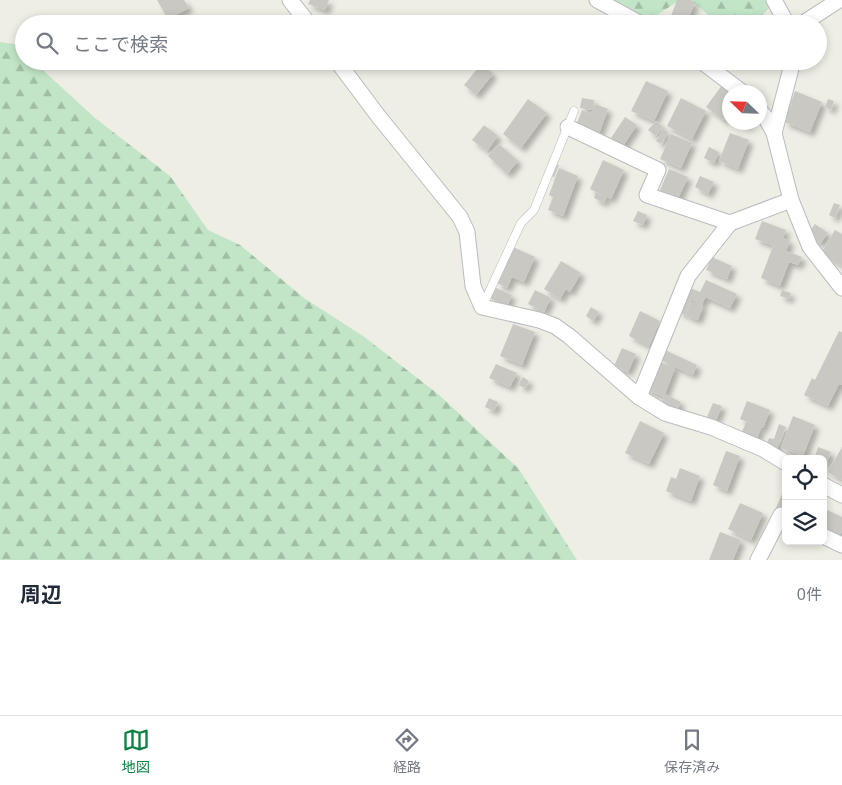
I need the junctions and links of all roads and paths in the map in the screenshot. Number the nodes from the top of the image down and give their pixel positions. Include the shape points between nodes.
1 (290, 0) edge
2 (597, 0) edge
3 (774, 0) edge
4 (839, 0) edge
5 (302, 15) edge
6 (624, 15) edge
7 (782, 15) edge
8 (816, 15) edge
9 (344, 70) edge
10 (713, 70) edge
11 (791, 70) edge
12 (733, 85) edge
13 (574, 111) dead end
14 (767, 120) edge
15 (568, 127) junction
16 (774, 133) junction
17 (791, 200) junction
18 (730, 223) junction
19 (842, 288) edge
20 (482, 307) junction
21 (639, 397) junction
22 (782, 461) edge
23 (827, 487) edge
24 (842, 496) edge
25 (782, 515) edge
26 (827, 538) edge
27 (842, 545) edge
28 (758, 560) edge

1 - 5 street
2 - 6 street
3 - 7 street
4 - 8 street
9 - 20 street via 460,217 466,232 473,286
10 - 12 street
11 - 16 street
13 - 15 lane
14 - 16 street
15 - 18 street via 658,170 647,195
15 - 20 lane via 534,210 521,223
16 - 17 street
17 - 18 street
17 - 19 street via 810,247
18 - 21 street via 688,276
20 - 21 street via 555,326
21 - 22 street via 665,413 710,427
23 - 24 street
25 - 28 street
26 - 27 street

